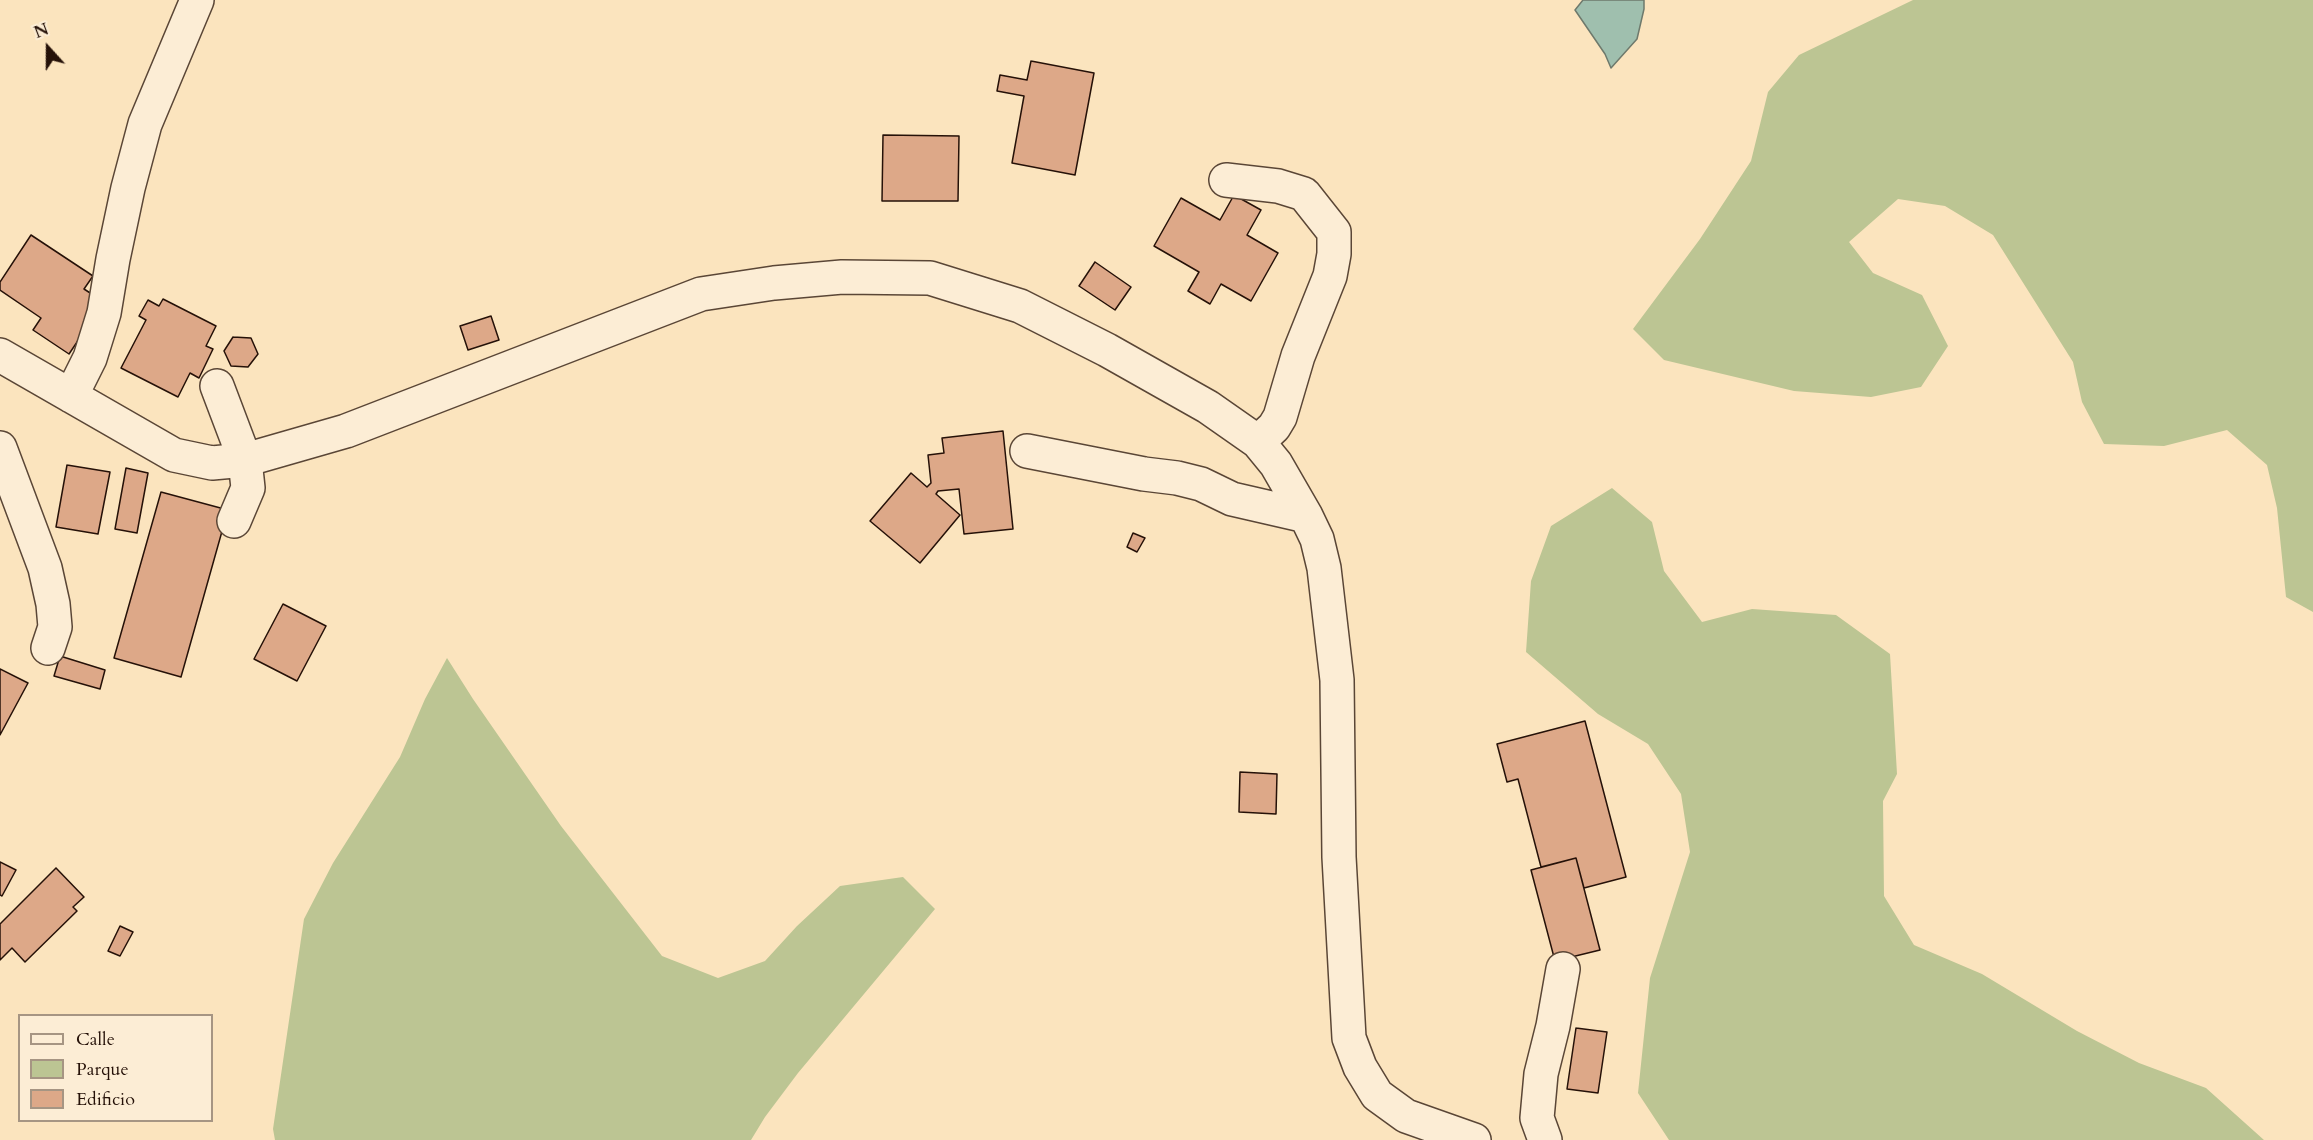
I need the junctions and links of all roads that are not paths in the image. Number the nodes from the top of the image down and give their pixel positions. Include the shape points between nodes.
1 (197, 0) edge
2 (1226, 180) dead end
3 (2, 362) edge
4 (217, 386) dead end
5 (70, 396) junction
6 (1258, 442) junction
7 (0, 448) edge
8 (1027, 451) dead end
9 (245, 460) junction
10 (1306, 516) junction
11 (234, 521) dead end
12 (48, 648) dead end
13 (1563, 969) dead end
14 (1474, 1140) edge
15 (1545, 1140) edge

1 - 5 street via 145,124 112,259 104,313 90,358
2 - 6 street via 1278,186 1304,194 1334,232 1330,276 1298,356 1280,417
3 - 5 street
4 - 9 street
5 - 9 street via 174,455 212,463
6 - 9 street via 1208,407 1020,306 930,278 842,277 701,294 346,431
6 - 10 street via 1276,464
7 - 12 street via 45,568 55,627
8 - 10 street via 1177,478 1202,484 1232,499
9 - 11 street via 248,488
10 - 14 street via 1324,568 1337,680 1339,857 1349,1038 1377,1095 1406,1116
13 - 15 street via 1541,1074 1537,1118

